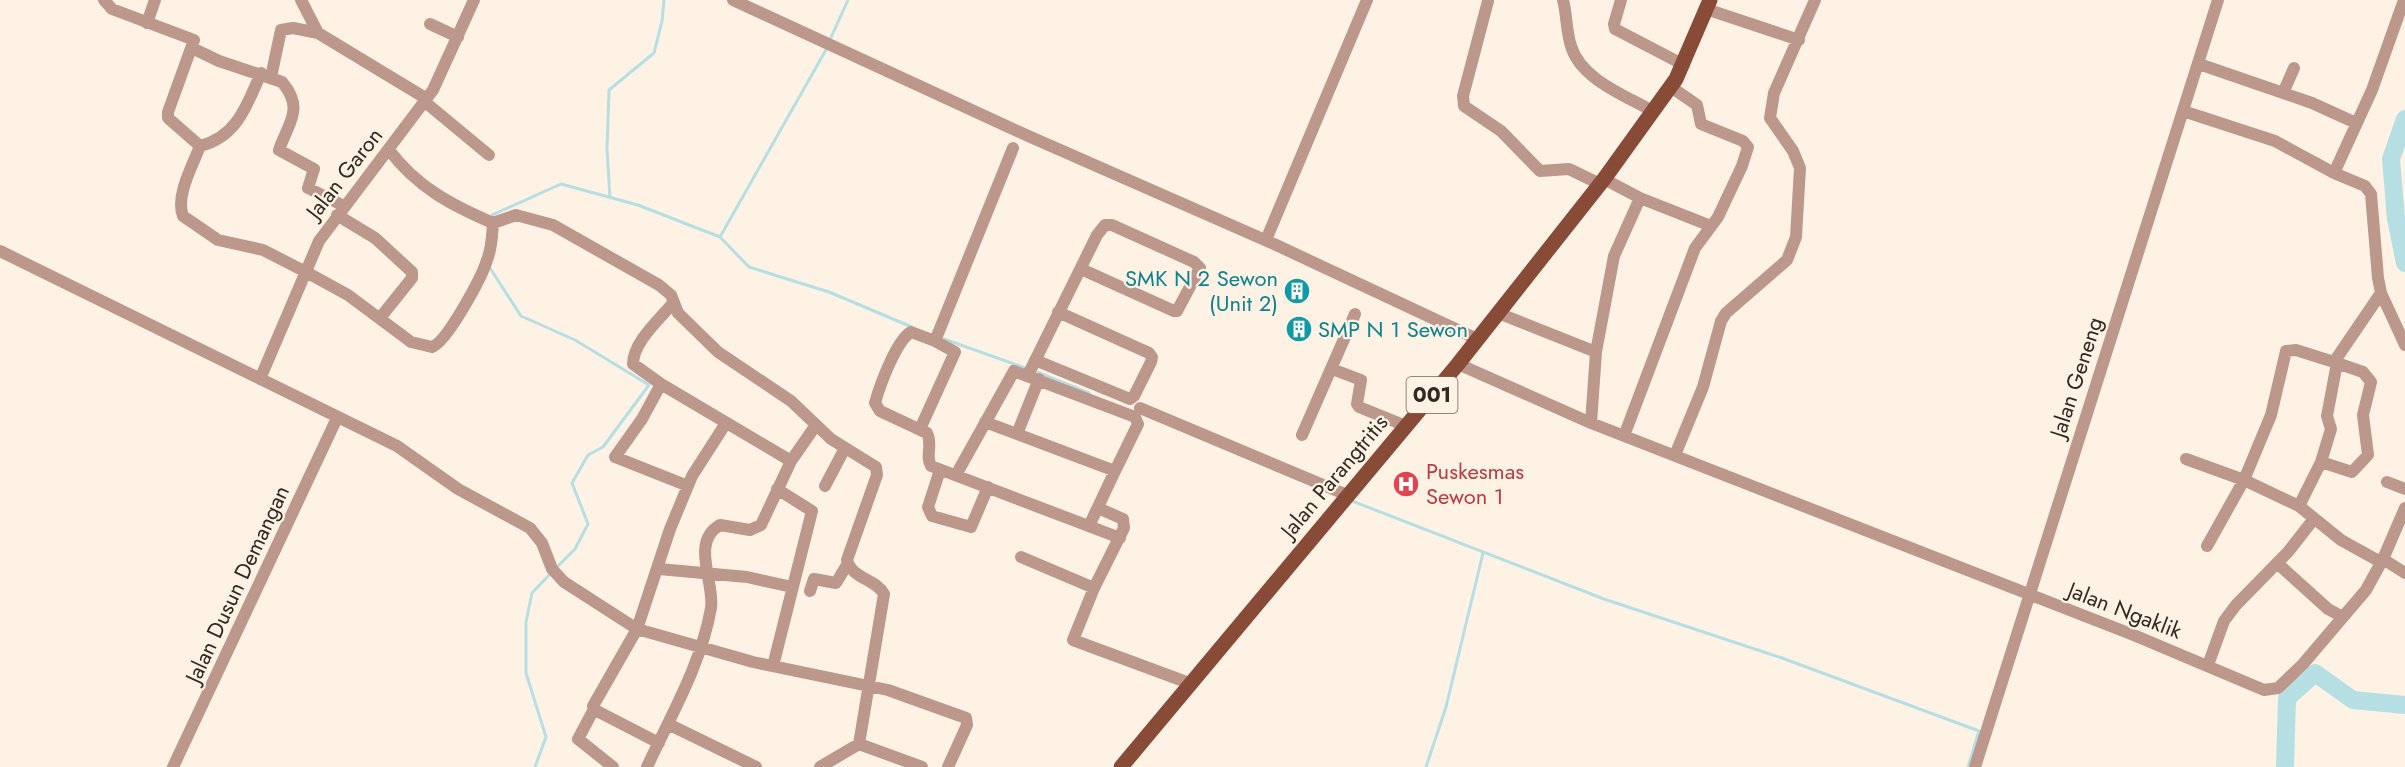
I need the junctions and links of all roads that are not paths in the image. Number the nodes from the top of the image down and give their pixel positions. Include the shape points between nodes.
1 (104, 0) edge
2 (155, 0) edge
3 (301, 0) edge
4 (474, 0) edge
5 (733, 0) edge
6 (1367, 0) edge
7 (1563, 0) edge
8 (1621, 0) edge
9 (1815, 0) edge
10 (2218, 0) edge
11 (2404, 0) edge
12 (1488, 1) edge
13 (1708, 4) edge
14 (147, 23) junction
15 (430, 24) dead end
16 (318, 33) junction
17 (458, 37) junction
18 (1798, 40) junction
19 (192, 48) junction
20 (2199, 64) junction
21 (1684, 65) junction
22 (2294, 68) dead end
23 (266, 75) junction
24 (1671, 87) junction
25 (2283, 93) junction
26 (426, 100) junction
27 (2183, 111) junction
28 (1654, 112) junction
29 (2356, 123) junction
30 (200, 146) junction
31 (1012, 148) dead end
32 (389, 150) junction
33 (489, 155) dead end
34 (2334, 173) junction
35 (1602, 181) junction
36 (1640, 198) junction
37 (340, 210) junction
38 (490, 222) junction
39 (1712, 226) junction
40 (1266, 240) junction
41 (0, 251) edge
42 (1081, 268) junction
43 (306, 272) junction
44 (2381, 293) junction
45 (673, 303) junction
46 (1058, 312) junction
47 (1498, 313) junction
48 (1355, 314) dead end
49 (380, 318) junction
50 (936, 336) junction
51 (1477, 339) junction
52 (2405, 345) edge
53 (1596, 352) junction
54 (2335, 363) junction
55 (1458, 364) junction
56 (1332, 369) junction
57 (1033, 370) junction
58 (260, 379) junction
59 (661, 384) junction
60 (1140, 408) dead end
61 (337, 418) junction
62 (985, 422) junction
63 (726, 423) junction
64 (1591, 423) junction
65 (816, 425) junction
66 (1406, 426) junction
67 (920, 429) junction
68 (1017, 434) junction
69 (1302, 435) dead end
70 (1624, 436) junction
71 (845, 448) junction
72 (1675, 455) junction
73 (2186, 459) dead end
74 (791, 461) junction
75 (2321, 462) junction
76 (940, 470) junction
77 (1115, 471) junction
78 (956, 475) junction
79 (2244, 480) junction
80 (2387, 482) dead end
81 (688, 486) junction
82 (825, 486) dead end
83 (988, 488) junction
84 (777, 489) junction
85 (2405, 489) edge
86 (1347, 495) junction
87 (2299, 507) junction
88 (1098, 508) junction
89 (2405, 508) edge
90 (2313, 520) junction
91 (1089, 526) junction
92 (1120, 538) junction
93 (2207, 546) dead end
94 (1021, 557) dead end
95 (2383, 559) junction
96 (848, 563) junction
97 (2277, 563) junction
98 (659, 569) junction
99 (705, 572) junction
100 (2405, 573) edge
101 (792, 587) junction
102 (1094, 588) junction
103 (810, 591) dead end
104 (2028, 595) junction
105 (2341, 616) junction
106 (637, 629) junction
107 (700, 647) junction
108 (2208, 665) junction
109 (773, 666) junction
110 (1189, 683) junction
111 (868, 685) junction
112 (594, 708) junction
113 (668, 724) junction
114 (658, 743) junction
115 (859, 744) junction
116 (173, 767) edge
117 (613, 767) edge
118 (647, 767) edge
119 (756, 767) edge
120 (820, 767) edge
121 (922, 767) edge
122 (948, 767) edge
123 (1121, 767) edge
124 (1975, 767) edge

1 - 14 street via 112,9
2 - 14 street
3 - 16 street
4 - 17 street, Jalan Garon
5 - 40 street
6 - 40 street
7 - 28 street via 1571,48 1580,64 1597,79
8 - 21 street via 1615,29
9 - 18 street
10 - 20 street, Jalan Geneng
11 - 29 street
12 - 35 street via 1463,96 1464,106 1501,131 1540,171 1569,169
13 - 18 street
13 - 21 main road, Jalan Parangtritis / 001
14 - 19 street via 191,38
15 - 17 street
16 - 23 street via 281,30
16 - 26 street
17 - 26 street, Jalan Garon
18 - 72 street via 1770,110 1773,126 1793,151 1800,168 1797,227 1791,254 1723,317 1703,387
19 - 23 street
19 - 30 street via 168,118
20 - 25 street
20 - 27 street, Jalan Geneng
21 - 24 main road, Jalan Parangtritis / 001
22 - 25 street
23 - 30 street via 222,139
23 - 37 street via 282,82 294,101 279,150 314,169 308,188
24 - 28 main road, Jalan Parangtritis / 001
24 - 39 street via 1697,105 1701,124 1743,141 1748,147
25 - 29 street
26 - 32 street, Jalan Garon
26 - 33 street
27 - 34 street via 2275,141
27 - 104 street, Jalan Geneng
28 - 35 main road, Jalan Parangtritis / 001
29 - 34 street
30 - 43 street via 183,194 183,216 218,240 263,250
31 - 50 street
32 - 37 street, Jalan Garon
32 - 38 street via 425,188
34 - 44 street via 2365,186 2371,194
35 - 36 street
35 - 47 main road, Jalan Parangtritis / 001
36 - 39 street
36 - 53 street via 1614,256
37 - 43 street, Jalan Garon via 319,241
37 - 49 street via 412,272 412,278
38 - 45 street via 516,215 553,225 659,285 671,295
38 - 49 street via 486,263 446,336 437,345 426,347 411,342
39 - 70 street via 1699,241 1681,281
40 - 51 street
41 - 58 street
42 - 42 street via 1106,225 1200,268 1176,311
42 - 46 street
43 - 49 street
43 - 58 street, Jalan Garon
44 - 52 street
44 - 54 street
45 - 59 street via 633,357 635,365
45 - 65 street via 678,313 718,352 791,401
46 - 57 street
46 - 57 street via 1149,353 1151,362 1130,399
47 - 51 main road, Jalan Parangtritis / 001
47 - 53 street
48 - 56 street
50 - 67 street via 955,354
50 - 67 street via 911,332 905,337 875,403 880,411
51 - 55 main road, Jalan Parangtritis / 001
53 - 64 street
54 - 75 street via 2327,416 2331,429
54 - 75 street via 2363,372 2372,382 2363,415 2368,455 2352,472
54 - 79 street via 2296,350 2286,351 2271,415
55 - 64 street, Jalan Ngaklik
55 - 66 main road, Jalan Parangtritis / 001
56 - 66 street via 1361,380 1359,407
56 - 69 street
57 - 62 street via 1011,373
57 - 68 street
57 - 77 street via 1135,417 1138,424
58 - 61 street
59 - 63 street
59 - 81 street via 615,457
60 - 86 street
61 - 106 street via 397,446 458,489 530,528 542,543 552,569 564,582
61 - 116 street, Jalan Dusun Demangan
62 - 68 street
62 - 78 street
63 - 74 street
63 - 81 street
64 - 70 street, Jalan Ngaklik
65 - 71 street
65 - 74 street
66 - 86 main road, Jalan Parangtritis / 001
67 - 76 street via 930,439 929,463
68 - 77 street
70 - 72 street, Jalan Ngaklik
71 - 82 street
71 - 96 street via 874,465 878,472
72 - 104 street, Jalan Ngaklik
73 - 79 street
74 - 84 street
75 - 87 street
76 - 78 street
76 - 83 street via 928,507 932,516 971,527
77 - 88 street
78 - 83 street
79 - 87 street
79 - 93 street
80 - 85 street
81 - 98 street
83 - 91 street
84 - 99 street via 757,527 714,528 705,552
84 - 101 street via 812,511
86 - 110 main road, Jalan Parangtritis / 001
87 - 90 street
88 - 91 street
88 - 92 street via 1123,519
89 - 95 street, Jalan Ngaklik
90 - 95 street via 2372,559
90 - 97 street
91 - 92 street
92 - 102 street
94 - 102 street
95 - 100 street
95 - 105 street, Jalan Ngaklik via 2366,590
96 - 103 street via 836,583 814,579
96 - 111 street via 884,594
97 - 105 street
97 - 108 street via 2243,595 2224,621
98 - 99 street
98 - 106 street
99 - 101 street
99 - 107 street via 712,601
101 - 109 street
102 - 110 street via 1073,636 1075,642
104 - 108 street, Jalan Ngaklik
104 - 124 street, Jalan Geneng
105 - 108 street, Jalan Ngaklik via 2303,664 2278,688 2264,690
106 - 107 street
106 - 112 street via 594,701
107 - 109 street
107 - 113 street
109 - 111 street
110 - 123 main road, Jalan Parangtritis / 001
111 - 115 street
111 - 122 street via 966,718 967,725
112 - 114 street
112 - 117 street via 578,740
113 - 114 street
113 - 119 street
114 - 118 street
115 - 120 street
115 - 121 street

